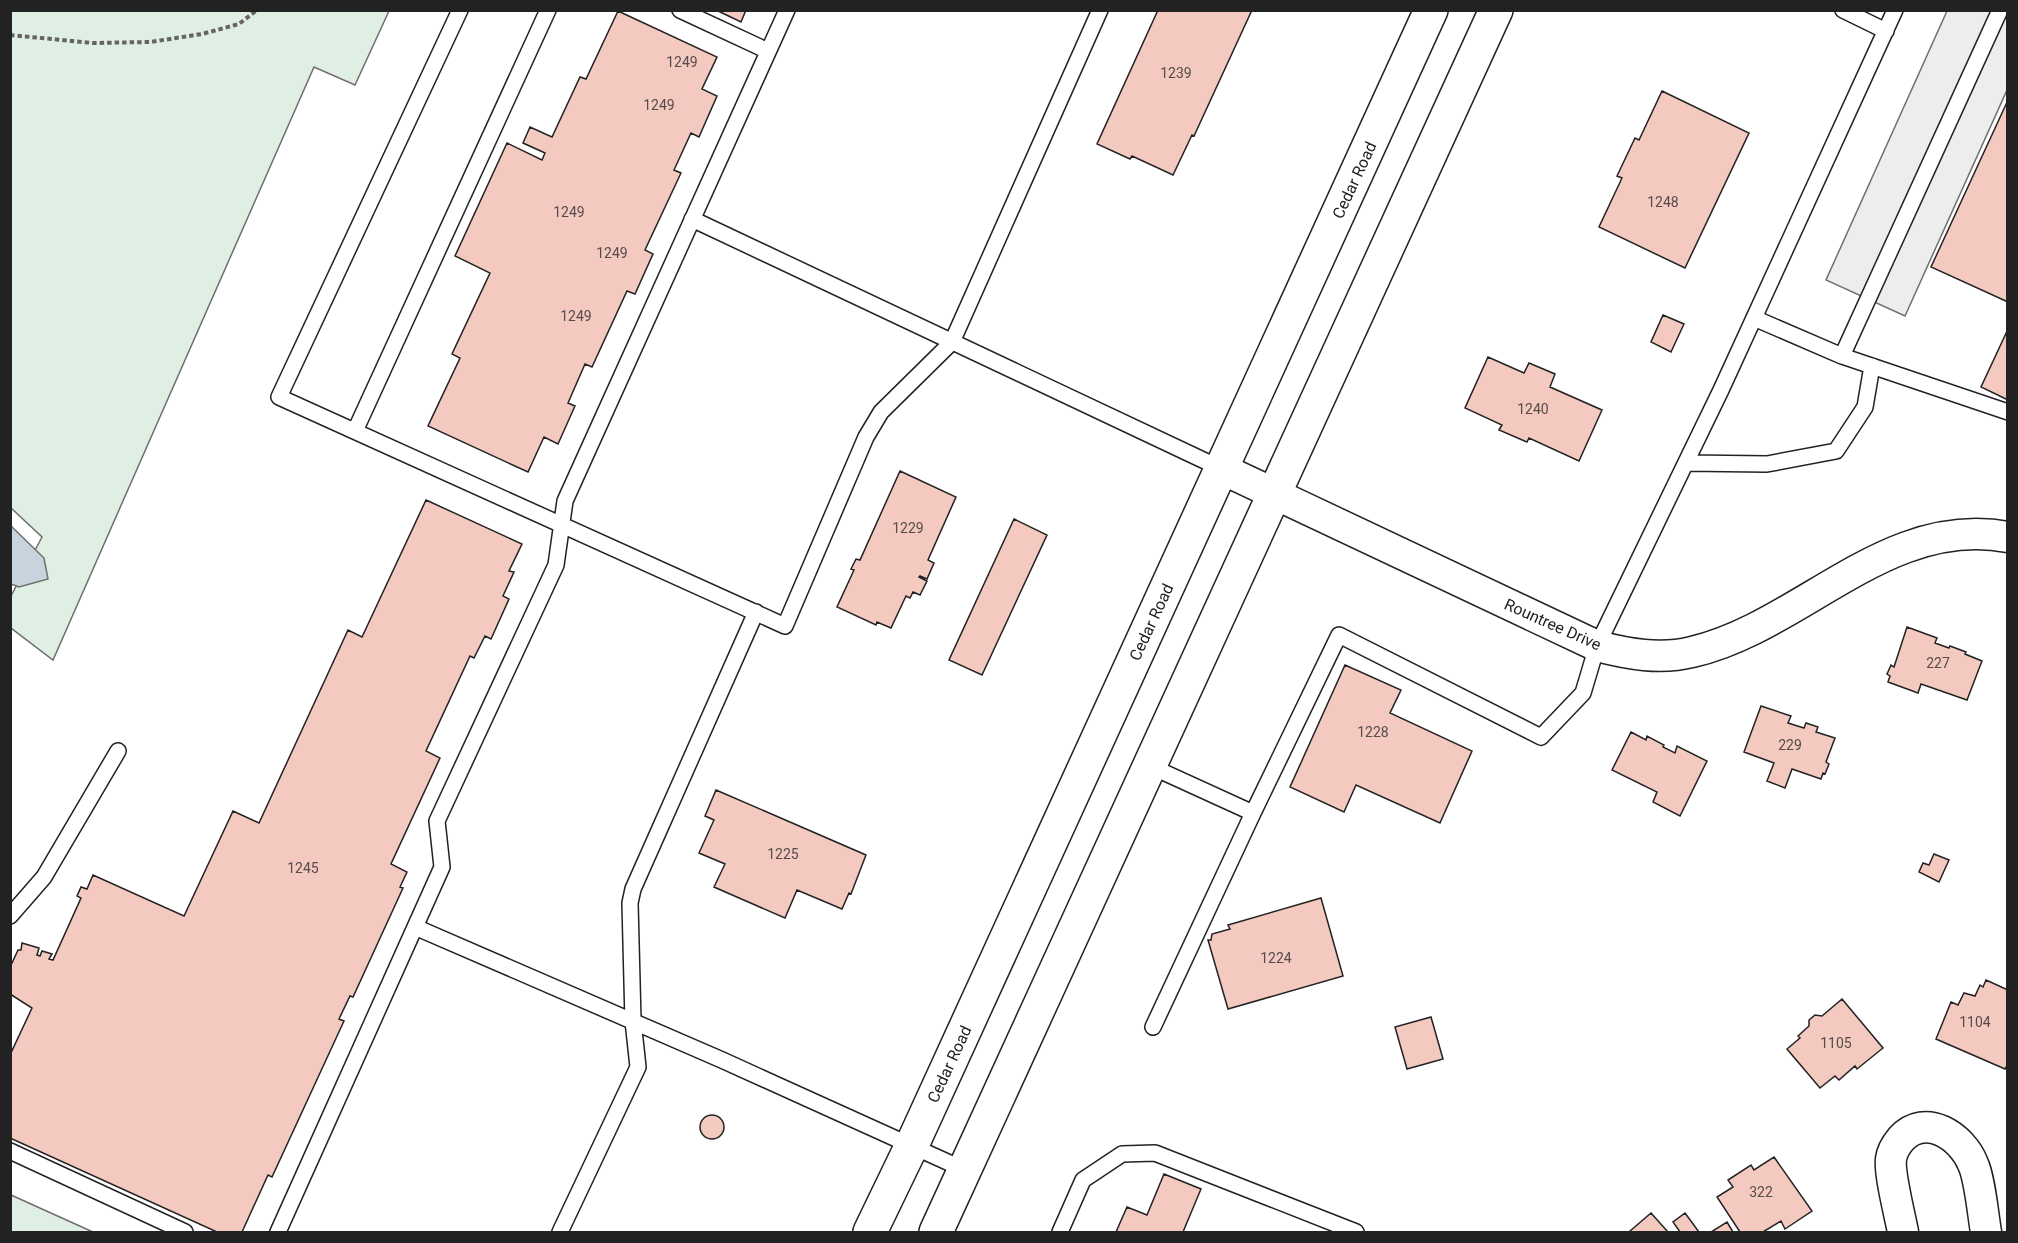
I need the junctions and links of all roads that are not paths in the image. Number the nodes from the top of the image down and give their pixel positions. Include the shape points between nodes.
1 (460, 10) edge
2 (548, 10) edge
3 (680, 10) edge
4 (787, 10) edge
5 (1100, 10) edge
6 (1431, 10) edge
7 (1496, 10) edge
8 (1843, 10) edge
9 (1895, 10) edge
10 (2000, 10) edge
11 (1886, 31) junction
12 (768, 51) junction
13 (692, 219) junction
14 (1754, 318) junction
15 (952, 342) junction
16 (1842, 356) junction
17 (1872, 366) junction
18 (2007, 412) edge
19 (355, 431) junction
20 (1686, 463) junction
21 (1221, 469) junction
22 (1275, 494) junction
23 (562, 524) junction
24 (2007, 537) edge
25 (756, 612) junction
26 (1597, 646) junction
27 (118, 751) dead end
28 (1150, 766) junction
29 (1253, 813) junction
30 (10, 916) edge
31 (415, 927) junction
32 (633, 1021) junction
33 (1153, 1027) dead end
34 (912, 1145) junction
35 (10, 1151) edge
36 (965, 1170) junction
37 (185, 1233) edge
38 (278, 1233) edge
39 (560, 1233) edge
40 (870, 1233) edge
41 (936, 1233) edge
42 (1060, 1233) edge
43 (1356, 1233) edge
44 (1903, 1233) edge
45 (1986, 1233) edge

1 - 19 lane via 279,397
2 - 19 lane
3 - 12 lane
4 - 12 lane
5 - 15 lane
6 - 21 main road, Cedar Road
7 - 22 main road
8 - 11 lane
9 - 11 lane
10 - 16 lane
11 - 14 lane
12 - 13 lane
13 - 15 lane
13 - 23 lane via 565,501
14 - 16 lane
14 - 20 lane
15 - 21 lane
15 - 25 lane via 882,412 871,429 785,626
16 - 17 lane
17 - 18 lane
17 - 20 lane via 1865,407 1836,451 1767,464
19 - 23 lane
20 - 26 lane
21 - 22 street, Rountree Drive
21 - 34 main road, Cedar Road
22 - 26 street, Rountree Drive
22 - 28 main road
23 - 25 lane
23 - 31 lane via 556,566 438,821 442,867
24 - 26 street, Rountree Drive via 1986,533 1930,539 1884,556 1728,642 1691,653 1662,656
25 - 32 lane via 633,889
26 - 29 lane via 1583,693 1541,737 1339,636
27 - 30 lane via 44,877
28 - 29 lane
28 - 36 main road
29 - 33 lane
31 - 32 lane
31 - 38 lane
32 - 34 lane
32 - 39 lane via 638,1067
34 - 36 lane
34 - 40 main road, Cedar Road
35 - 37 lane
36 - 41 main road
42 - 43 lane via 1083,1180 1122,1154 1155,1153
44 - 45 street via 1891,1161 1895,1147 1908,1131 1928,1126 1960,1143 1974,1164

